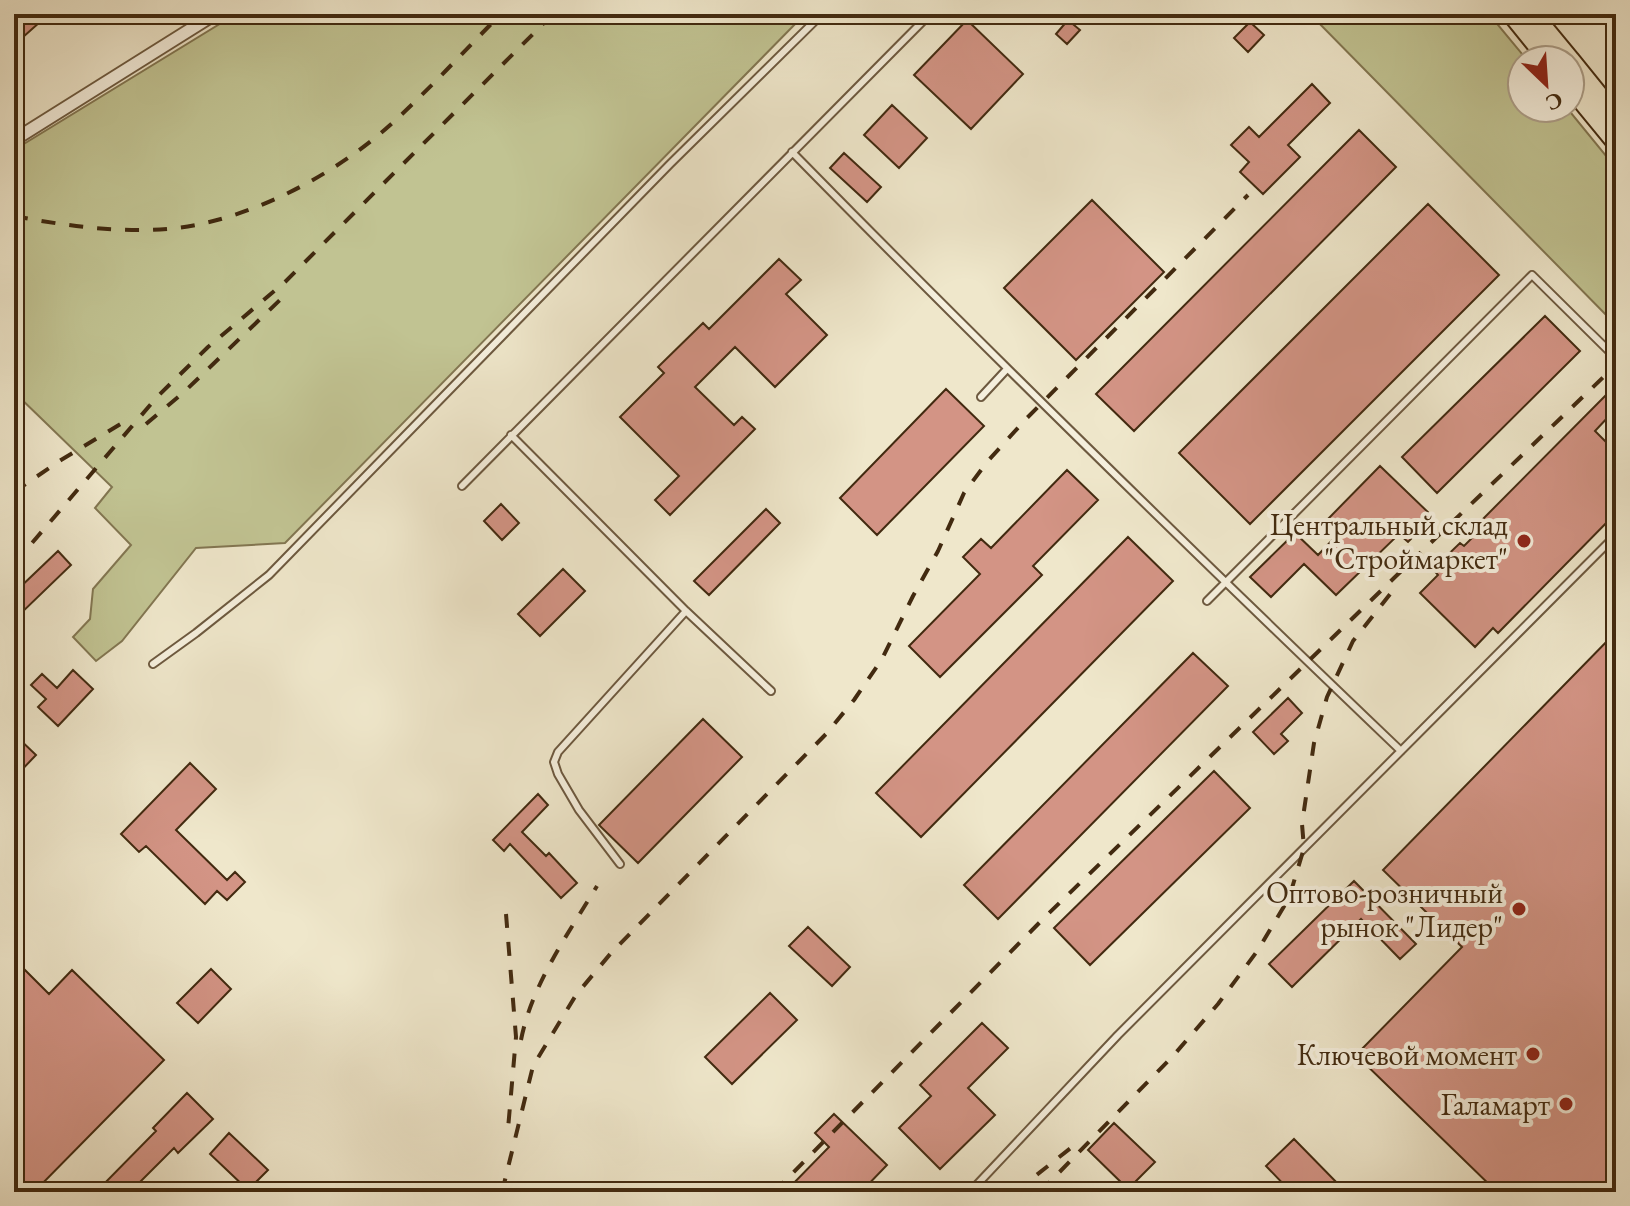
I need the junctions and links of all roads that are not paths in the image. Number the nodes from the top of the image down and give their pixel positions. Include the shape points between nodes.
1 (215, 14) edge
2 (822, 14) edge
3 (930, 14) edge
4 (1512, 14) edge
5 (1532, 14) edge
6 (1536, 44) edge
7 (1557, 44) edge
8 (1586, 80) edge
9 (1586, 105) edge
10 (1616, 117) edge
11 (14, 140) edge
12 (1616, 142) edge
13 (792, 152) junction
14 (1616, 358) edge
15 (1007, 369) junction
16 (981, 397) dead end
17 (511, 435) junction
18 (462, 486) dead end
19 (1616, 535) edge
20 (1226, 584) junction
21 (1207, 601) dead end
22 (686, 611) junction
23 (153, 664) dead end
24 (771, 691) dead end
25 (1401, 751) junction
26 (620, 864) dead end
27 (970, 1192) edge

1 - 11 street
2 - 23 lane via 269,575
3 - 13 lane
4 - 6 main road
5 - 7 main road
8 - 10 main road
9 - 12 main road
13 - 15 lane
13 - 17 lane
14 - 20 lane via 1532,275
15 - 16 lane
15 - 20 lane
17 - 18 lane
17 - 22 lane
19 - 25 lane
20 - 21 lane
20 - 25 lane
22 - 24 lane
22 - 26 lane via 554,762 579,810
25 - 27 lane

